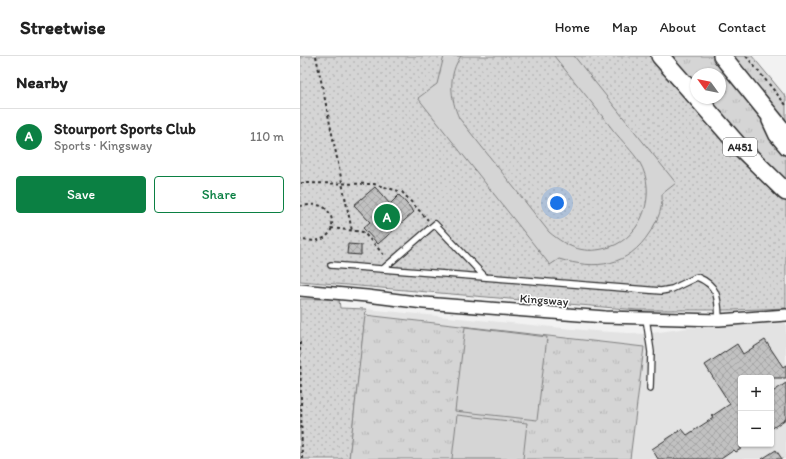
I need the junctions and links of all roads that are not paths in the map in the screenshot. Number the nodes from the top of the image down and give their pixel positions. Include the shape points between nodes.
1 (660, 56) edge
2 (722, 56) edge
3 (690, 90) edge
4 (702, 104) edge
5 (760, 104) junction
6 (786, 136) edge
7 (786, 149) edge
8 (786, 192) edge
9 (332, 265) dead end
10 (383, 269) junction
11 (485, 277) junction
12 (300, 290) edge
13 (786, 315) edge
14 (646, 318) junction
15 (719, 320) junction
16 (650, 388) dead end

1 - 3 main road, A451
2 - 5 main road
4 - 8 main road, A451 via 738,146
5 - 6 main road
5 - 7 street via 775,136
9 - 10 lane
10 - 11 lane
10 - 11 lane via 434,224
11 - 15 lane via 661,291 672,290 697,277 712,285 718,297
12 - 14 street, Kingsway via 584,316
13 - 15 street, Kingsway
14 - 15 street, Kingsway
14 - 16 lane via 651,352

